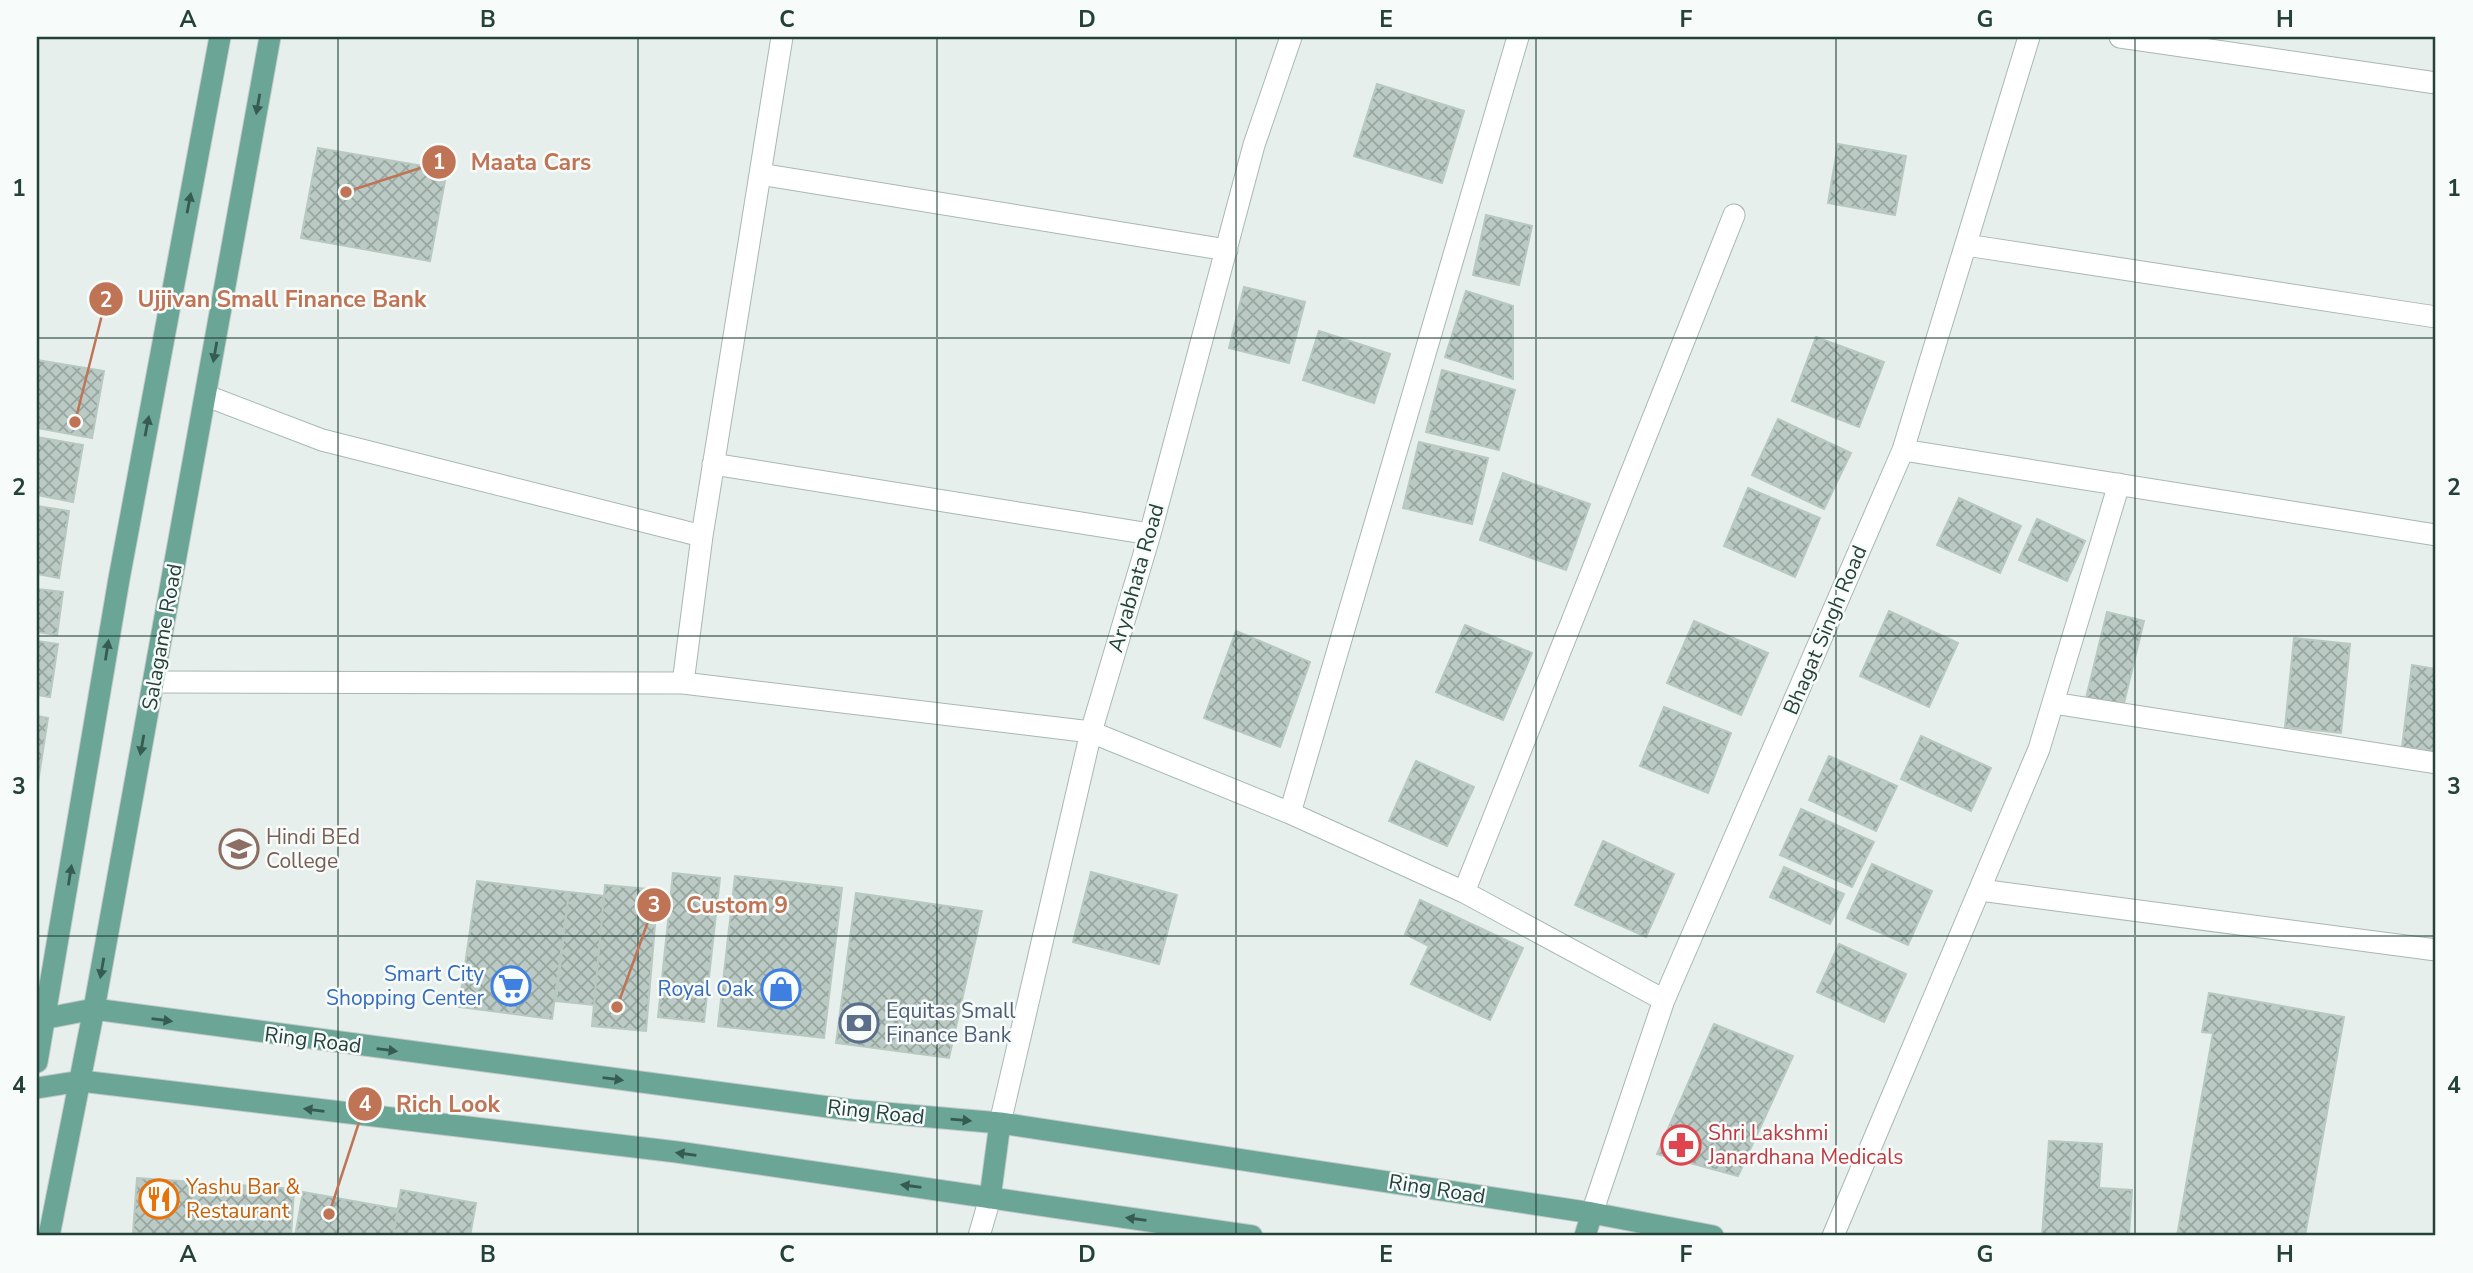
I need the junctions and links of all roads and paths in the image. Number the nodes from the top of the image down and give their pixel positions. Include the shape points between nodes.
1 (220, 37) edge
2 (270, 37) edge
3 (782, 37) edge
4 (1291, 37) edge
5 (1518, 37) edge
6 (2029, 37) edge
7 (2120, 37) edge
8 (2436, 83) edge
9 (760, 174) junction
10 (1734, 215) dead end
11 (1965, 245) junction
12 (1227, 250) junction
13 (2436, 317) edge
14 (207, 396) junction
15 (1903, 450) junction
16 (713, 464) junction
17 (2119, 484) junction
18 (1150, 534) junction
19 (2436, 535) edge
20 (702, 536) junction
21 (154, 682) junction
22 (682, 683) junction
23 (2053, 703) junction
24 (1091, 732) junction
25 (2436, 763) edge
26 (1290, 813) junction
27 (1980, 890) junction
28 (1465, 891) junction
29 (2436, 950) edge
30 (1664, 1000) junction
31 (94, 1009) junction
32 (41, 1019) edge
33 (37, 1062) edge
34 (80, 1081) junction
35 (37, 1088) edge
36 (1000, 1123) junction
37 (990, 1198) junction
38 (1592, 1213) junction
39 (50, 1236) edge
40 (979, 1236) edge
41 (1252, 1236) edge
42 (1585, 1236) edge
43 (1713, 1236) edge
44 (1833, 1236) edge

32 -> 1 main road
2 -> 14 main road, Salagame Road
3 - 9 street
4 - 12 street, Aryabhata Road via 1254,145
5 - 26 street
6 - 11 street, Bhagat Singh Road
7 - 8 street
9 - 12 street
9 - 16 street
10 - 28 street
11 - 13 street
11 - 15 street, Bhagat Singh Road
12 - 18 street, Aryabhata Road
14 - 20 street via 322,440
14 - 21 main road, Salagame Road
15 - 17 street
15 - 30 street, Bhagat Singh Road
16 - 18 street
16 - 20 street
17 - 19 street
17 - 23 street
18 - 24 street, Aryabhata Road
20 - 22 street
21 - 22 street
21 -> 31 main road, Salagame Road
22 - 24 street
23 - 25 street
23 - 27 street via 2039,749
24 - 26 street
24 - 36 street, Aryabhata Road
26 - 28 street
27 - 29 street
27 - 44 street
28 - 30 street
30 - 38 street, Bhagat Singh Road
31 - 32 main road, Ring Road
31 - 34 main road, Salagame Road
31 -> 36 main road, Ring Road via 851,1110
32 - 33 main road
34 - 35 main road
37 -> 34 main road via 677,1152
34 - 39 main road, Salagame Road
36 - 37 main road
36 - 38 main road, Ring Road
37 - 40 street
41 -> 37 main road
38 - 42 main road
38 - 43 main road, Ring Road

